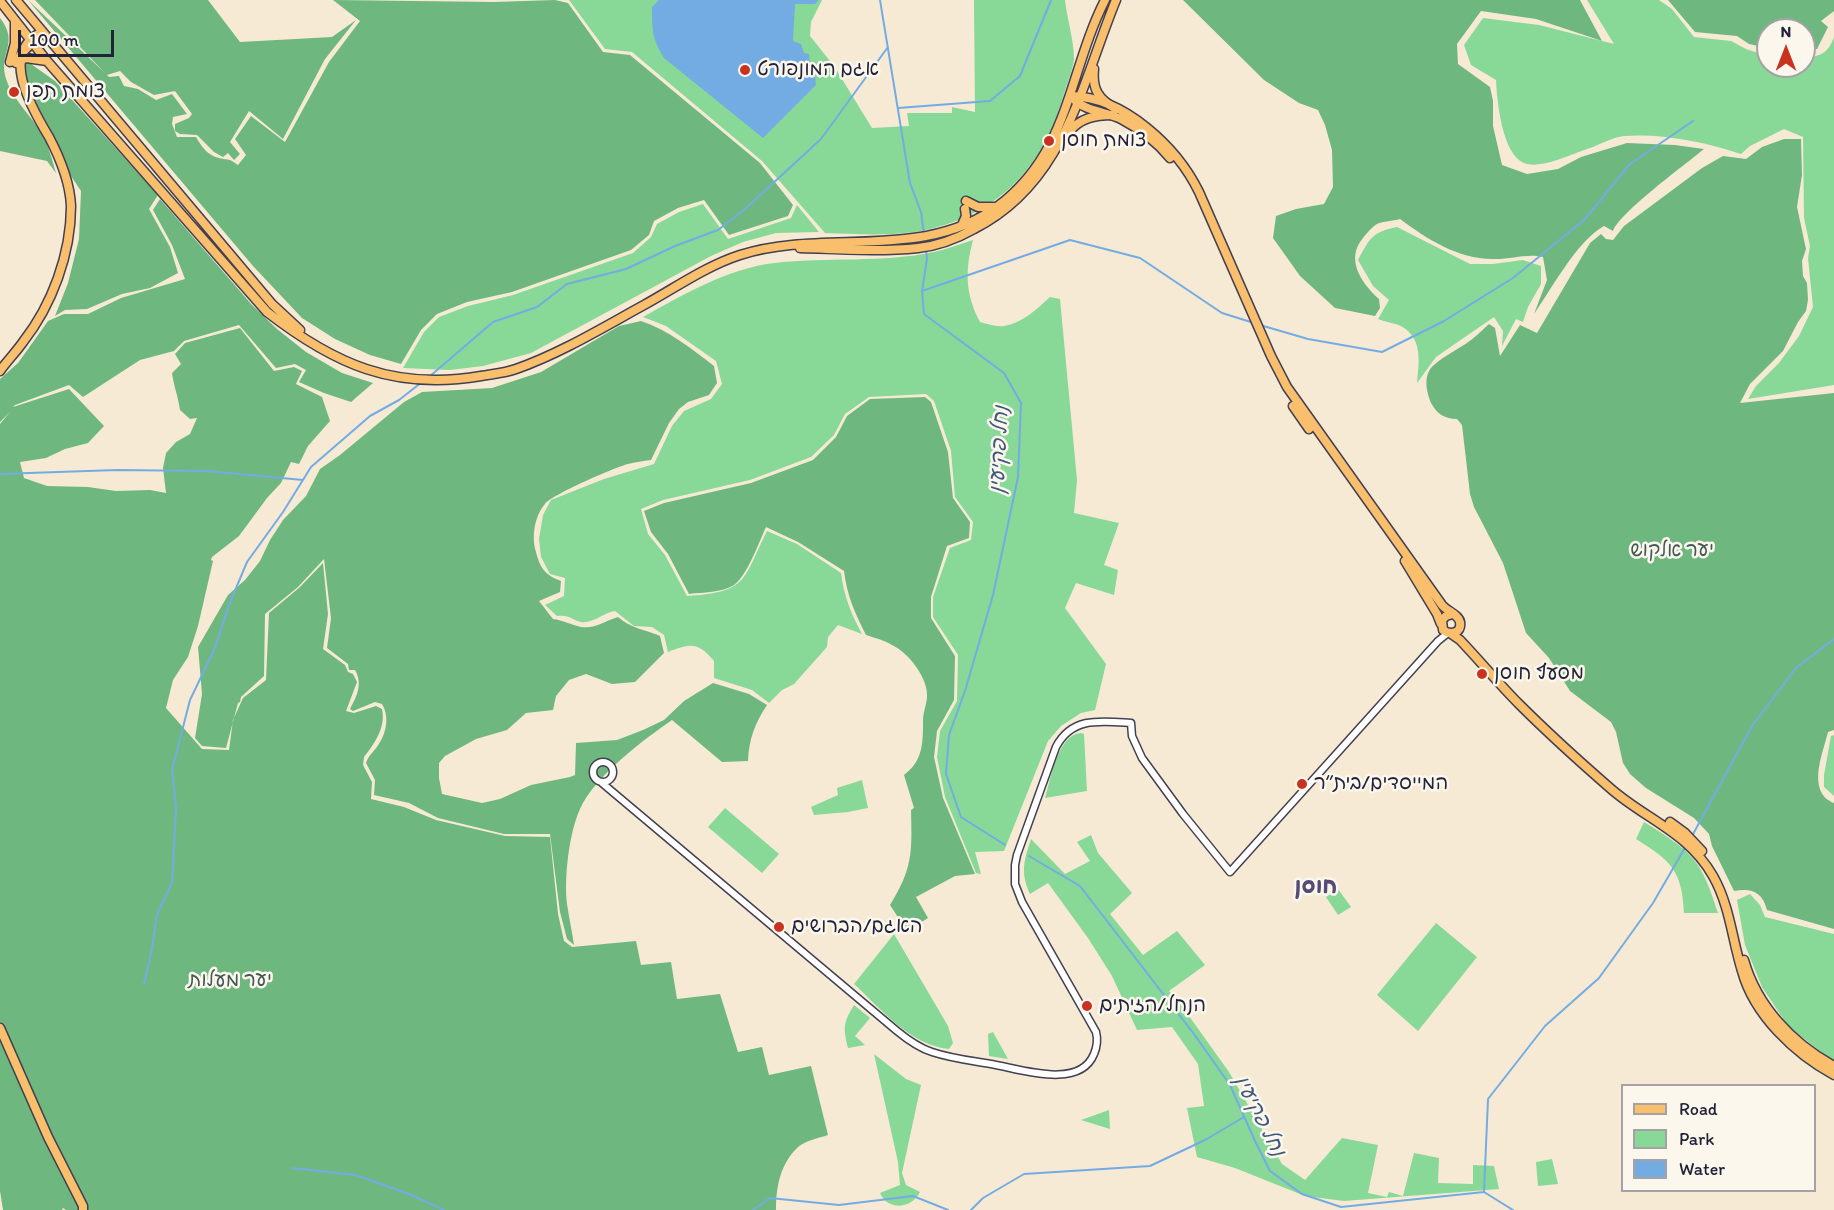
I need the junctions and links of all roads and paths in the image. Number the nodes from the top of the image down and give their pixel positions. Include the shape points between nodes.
1 (16, 0) edge
2 (1105, 0) edge
3 (1116, 0) edge
4 (0, 1) edge
5 (14, 19) junction
6 (42, 32) junction
7 (31, 40) junction
8 (1095, 55) junction
9 (47, 61) junction
10 (13, 62) junction
11 (1077, 99) junction
12 (1114, 112) junction
13 (1061, 142) junction
14 (997, 207) junction
15 (960, 226) junction
16 (776, 248) junction
17 (326, 351) junction
18 (0, 371) edge
19 (1452, 614) junction
20 (1460, 626) junction
21 (1445, 629) junction
22 (613, 777) junction
23 (602, 783) junction
24 (616, 795) junction
25 (0, 1028) edge
26 (1834, 1066) edge
27 (1834, 1075) edge
28 (83, 1210) edge

1 - 6 main road
2 - 11 main road via 1097,16
3 - 8 main road
4 - 5 main road
5 - 7 main road
5 - 10 main road
6 - 7 main road
6 - 17 main road via 272,304
7 - 9 main road
7 - 10 main road
8 - 11 main road
8 - 12 main road via 1094,88
9 - 10 main road via 26,58
9 - 17 main road via 267,312
10 - 18 main road via 18,93 48,136 63,167 70,225 63,261 49,299 24,342
11 - 12 main road
11 - 13 main road
11 - 14 main road via 1030,176
12 - 13 main road via 1080,121
12 - 19 main road via 1134,119 1156,135 1188,173 1287,387
12 - 21 main road via 1149,137 1183,174 1281,385 1399,552
13 - 16 main road via 1017,200 962,236 921,248
14 - 15 main road
14 - 15 main road via 965,205 965,221
15 - 16 main road via 917,238
16 - 17 main road via 740,255 712,267 557,352 513,371 465,379 397,377 362,369
19 - 20 main road via 1458,617
19 - 21 main road via 1443,618
20 - 21 main road via 1457,631
20 - 26 main road via 1469,641 1532,709 1622,791 1677,827 1702,851 1728,894 1745,962 1762,1001 1790,1034
21 - 24 street via 1230,872 1142,758 1131,723 1088,722 1060,740 1020,844 1014,874 1022,902 1096,1032 1092,1058 1081,1070 1064,1075 944,1056 914,1044
21 - 27 main road via 1461,640 1525,710 1614,792 1674,832 1699,856 1723,896 1742,971 1754,999 1792,1044
22 - 23 street
22 - 23 street via 612,767 600,763 593,774
22 - 24 street
23 - 24 street
25 - 28 main road

